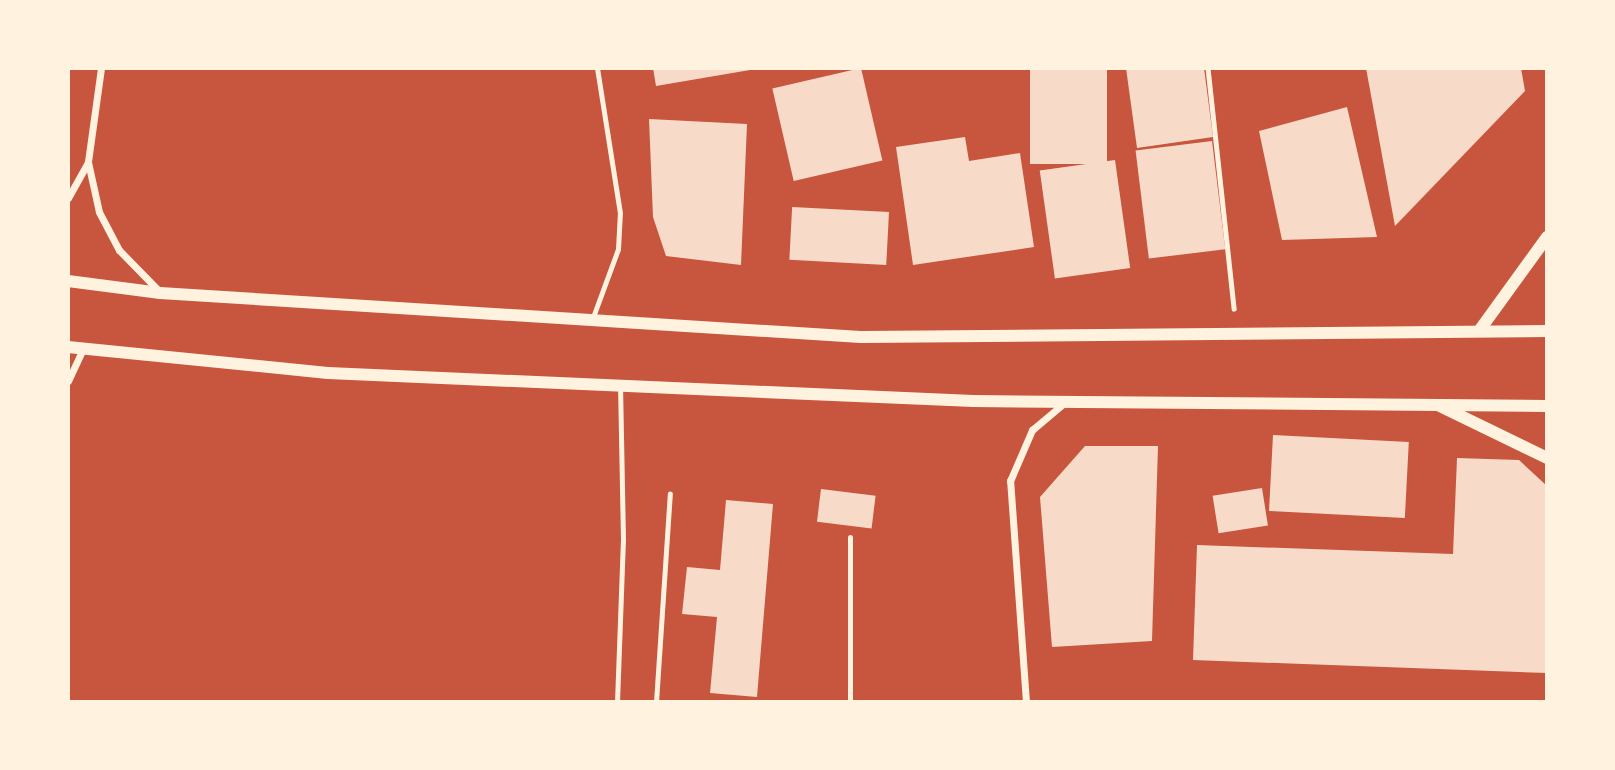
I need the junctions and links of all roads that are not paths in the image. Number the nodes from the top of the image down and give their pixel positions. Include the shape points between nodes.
1 (101, 68) edge
2 (597, 68) edge
3 (88, 162) junction
4 (68, 198) edge
5 (1547, 237) edge
6 (68, 281) edge
7 (160, 293) junction
8 (593, 317) junction
9 (1479, 331) junction
10 (1547, 331) edge
11 (68, 347) edge
12 (83, 349) junction
13 (68, 381) edge
14 (620, 383) junction
15 (1074, 400) junction
16 (1431, 402) junction
17 (1547, 406) edge
18 (1547, 458) edge
19 (670, 493) dead end
20 (850, 537) dead end
21 (850, 699) junction
22 (617, 702) edge
23 (656, 702) edge
24 (836, 702) edge
25 (860, 702) edge
26 (1026, 702) edge

1 - 3 street
2 - 8 lane via 620,213 618,249
3 - 4 street
3 - 7 street via 99,212 119,250
5 - 9 street
6 - 7 street
7 - 8 street
8 - 9 street via 861,337
9 - 10 street
11 - 12 street
12 - 13 street
12 - 14 street via 328,373
14 - 15 street via 973,401
14 - 22 lane via 624,540
15 - 16 street
15 - 26 street via 1050,410 1032,430 1010,481
16 - 17 street
16 - 18 street
19 - 23 lane
20 - 21 lane
21 - 24 lane
21 - 25 lane

